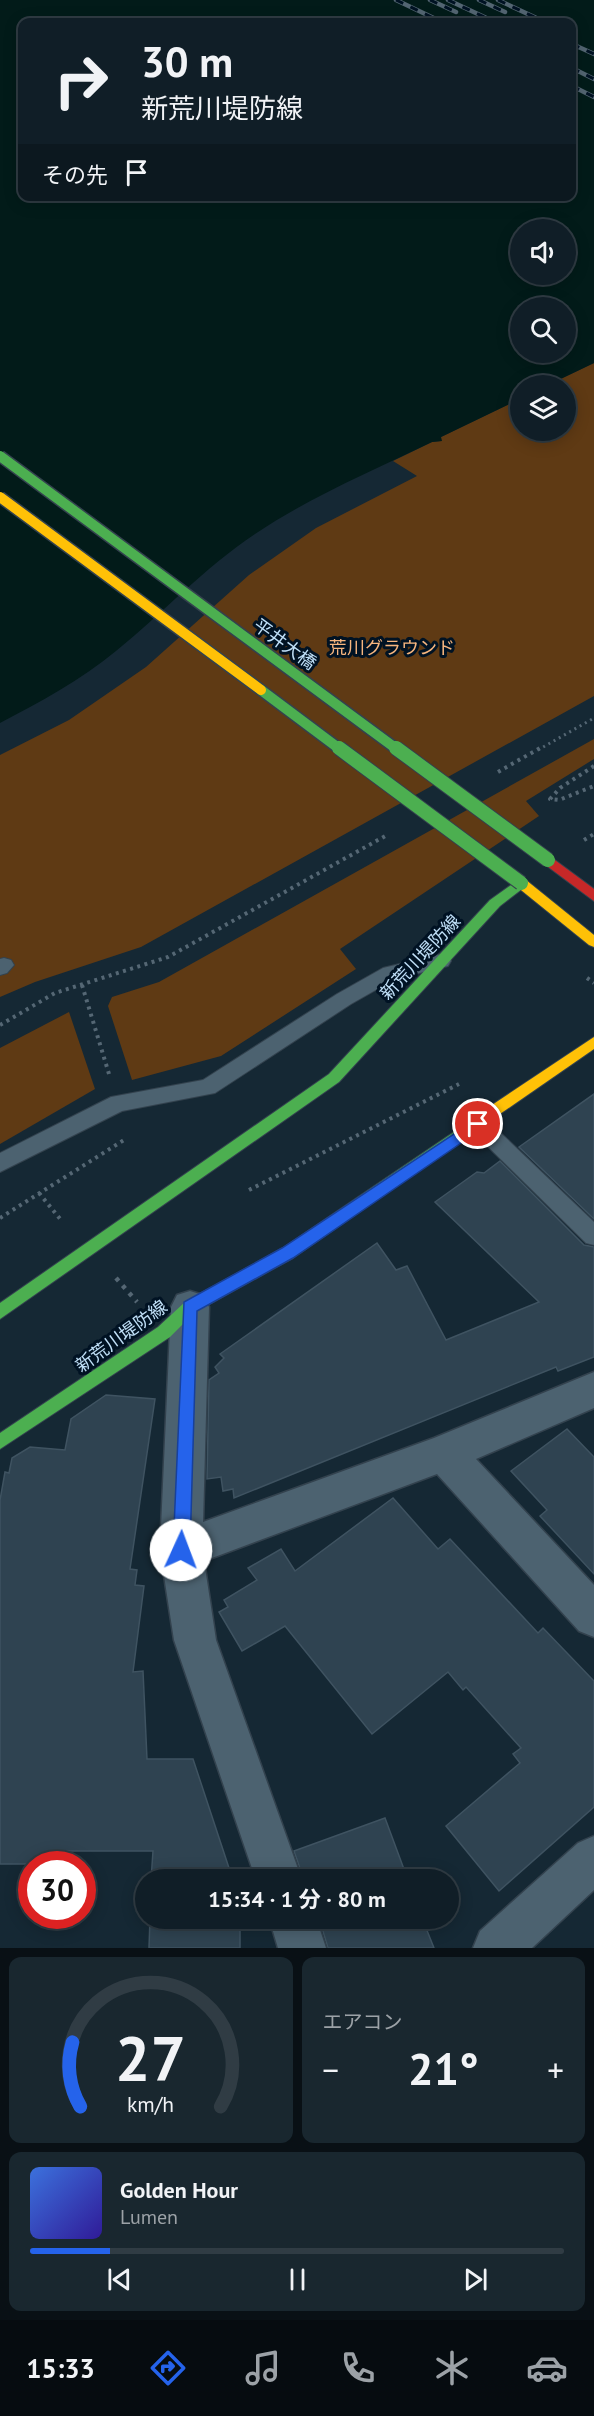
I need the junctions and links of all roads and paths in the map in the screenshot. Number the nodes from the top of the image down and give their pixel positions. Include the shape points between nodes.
1 (0, 456) edge
2 (0, 497) edge
3 (594, 718) edge
4 (594, 766) edge
5 (490, 777) dead end
6 (594, 786) edge
7 (397, 829) dead end
8 (521, 883) junction
9 (594, 896) edge
10 (594, 942) edge
11 (441, 961) junction
12 (82, 985) junction
13 (0, 1025) edge
14 (594, 1042) edge
15 (463, 1082) dead end
16 (118, 1103) junction
17 (478, 1124) junction
18 (0, 1163) edge
19 (67, 1176) dead end
20 (245, 1191) dead end
21 (39, 1193) junction
22 (51, 1209) dead end
23 (0, 1218) edge
24 (594, 1236) edge
25 (190, 1307) junction
26 (0, 1312) edge
27 (594, 1390) edge
28 (0, 1442) edge
29 (444, 1453) junction
30 (181, 1550) junction
31 (594, 1616) edge
32 (594, 1858) edge
33 (275, 1869) edge
34 (296, 1929) edge
35 (302, 1948) edge
36 (497, 1948) edge

1 - 9 main road, 平井大橋, bridge
2 - 8 main road, bridge
3 - 5 path
4 - 6 path via 550,799 559,800
7 - 12 path via 168,957
8 - 10 main road
8 - 11 main road, 新荒川堤防線 via 495,903
11 - 16 lane via 390,973 208,1087
11 - 26 main road, 新荒川堤防線 via 334,1077
12 - 13 path via 55,993
12 - 16 path
14 - 17 main road, 新荒川堤防線
15 - 20 path
16 - 18 lane
17 - 24 lane
17 - 25 main road, 新荒川堤防線 via 288,1253
19 - 21 path
21 - 22 path
21 - 23 path
25 - 28 main road, 新荒川堤防線 via 164,1332
25 - 30 street
27 - 29 street
29 - 30 street
29 - 31 street
30 - 33 street via 195,1640
32 - 36 street
34 - 35 street

